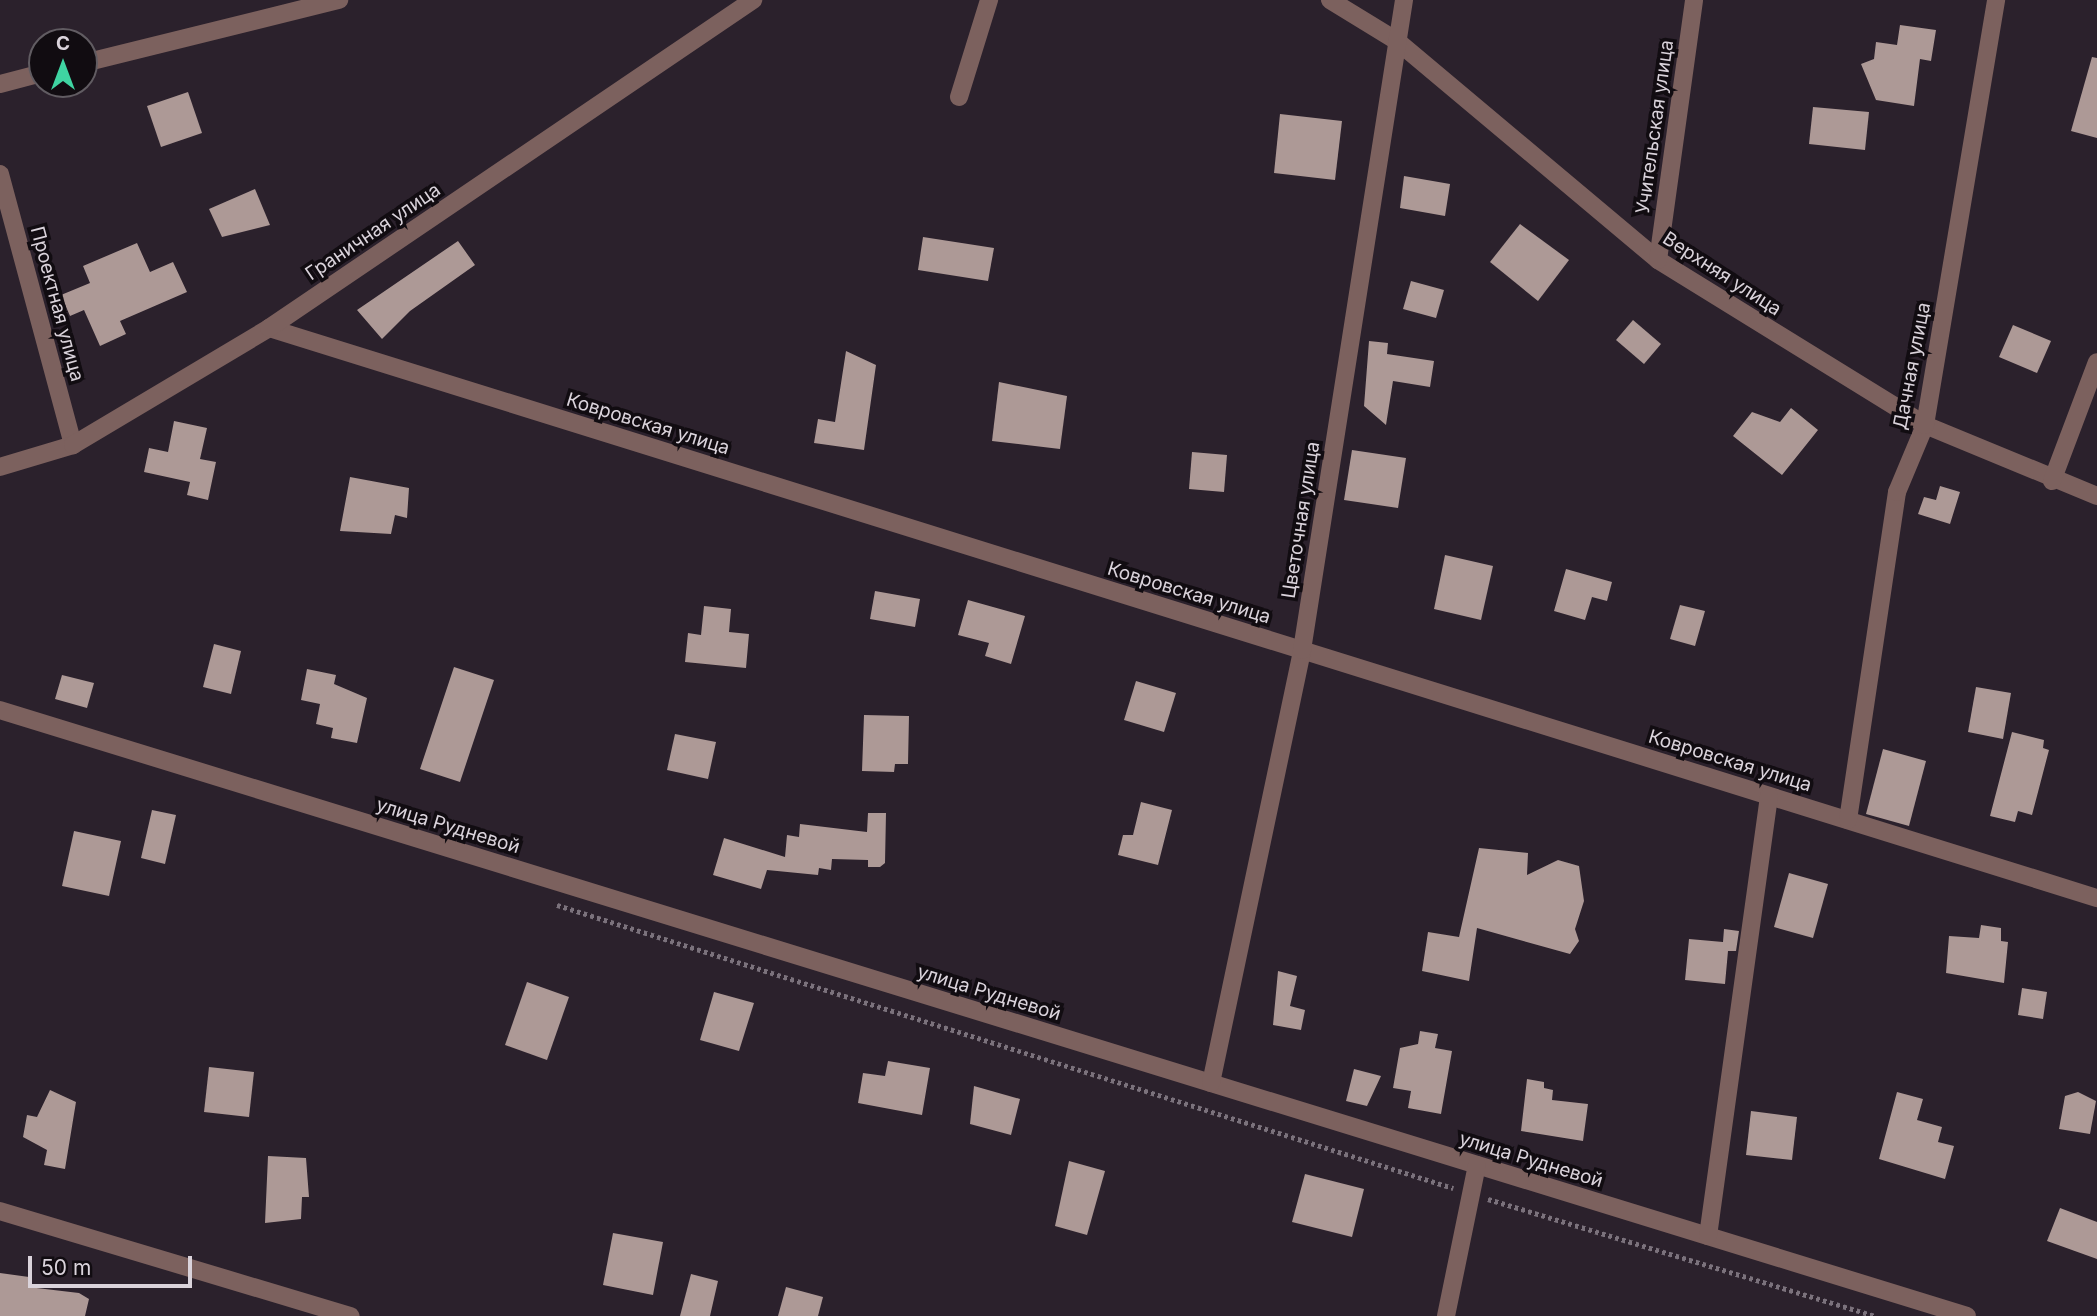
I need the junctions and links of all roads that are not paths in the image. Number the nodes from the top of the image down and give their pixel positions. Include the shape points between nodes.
1 (339, 0) edge
2 (753, 0) edge
3 (989, 0) edge
4 (1330, 0) edge
5 (1404, 0) edge
6 (1694, 0) edge
7 (1996, 0) edge
8 (1397, 41) junction
9 (98, 60) edge
10 (28, 77) edge
11 (0, 84) edge
12 (959, 97) dead end
13 (0, 174) edge
14 (1658, 260) junction
15 (269, 328) junction
16 (2097, 362) edge
17 (1925, 425) junction
18 (73, 445) junction
19 (0, 467) edge
20 (2052, 481) junction
21 (2097, 496) edge
22 (1302, 650) junction
23 (0, 709) edge
24 (1769, 796) junction
25 (1848, 820) junction
26 (2097, 898) edge
27 (1211, 1083) junction
28 (1477, 1165) junction
29 (0, 1211) edge
30 (1708, 1236) junction
31 (351, 1316) edge
32 (1446, 1316) edge
33 (1967, 1316) edge

1 - 9 street
2 - 15 street, Граничная улица
3 - 12 street
4 - 8 street, Верхняя улица
5 - 8 street, Цветочная улица
6 - 14 street, Учительская улица
7 - 17 street, Дачная улица
8 - 14 street, Верхняя улица
8 - 22 street, Цветочная улица
10 - 11 street
13 - 18 street, Проектная улица
14 - 17 street, Верхняя улица
15 - 18 street, Граничная улица
15 - 22 street, Ковровская улица
16 - 20 street
17 - 20 street, Верхняя улица
17 - 25 street, Дачная улица via 1897,492
18 - 19 street, Граничная улица
20 - 21 street, Верхняя улица
22 - 24 street, Ковровская улица
22 - 27 street, Цветочная улица
23 - 27 street, улица Рудневой
24 - 25 street, Ковровская улица
24 - 30 street
25 - 26 street, Ковровская улица
27 - 28 street, улица Рудневой
28 - 30 street, улица Рудневой
28 - 32 street
29 - 31 street
30 - 33 street, улица Рудневой

